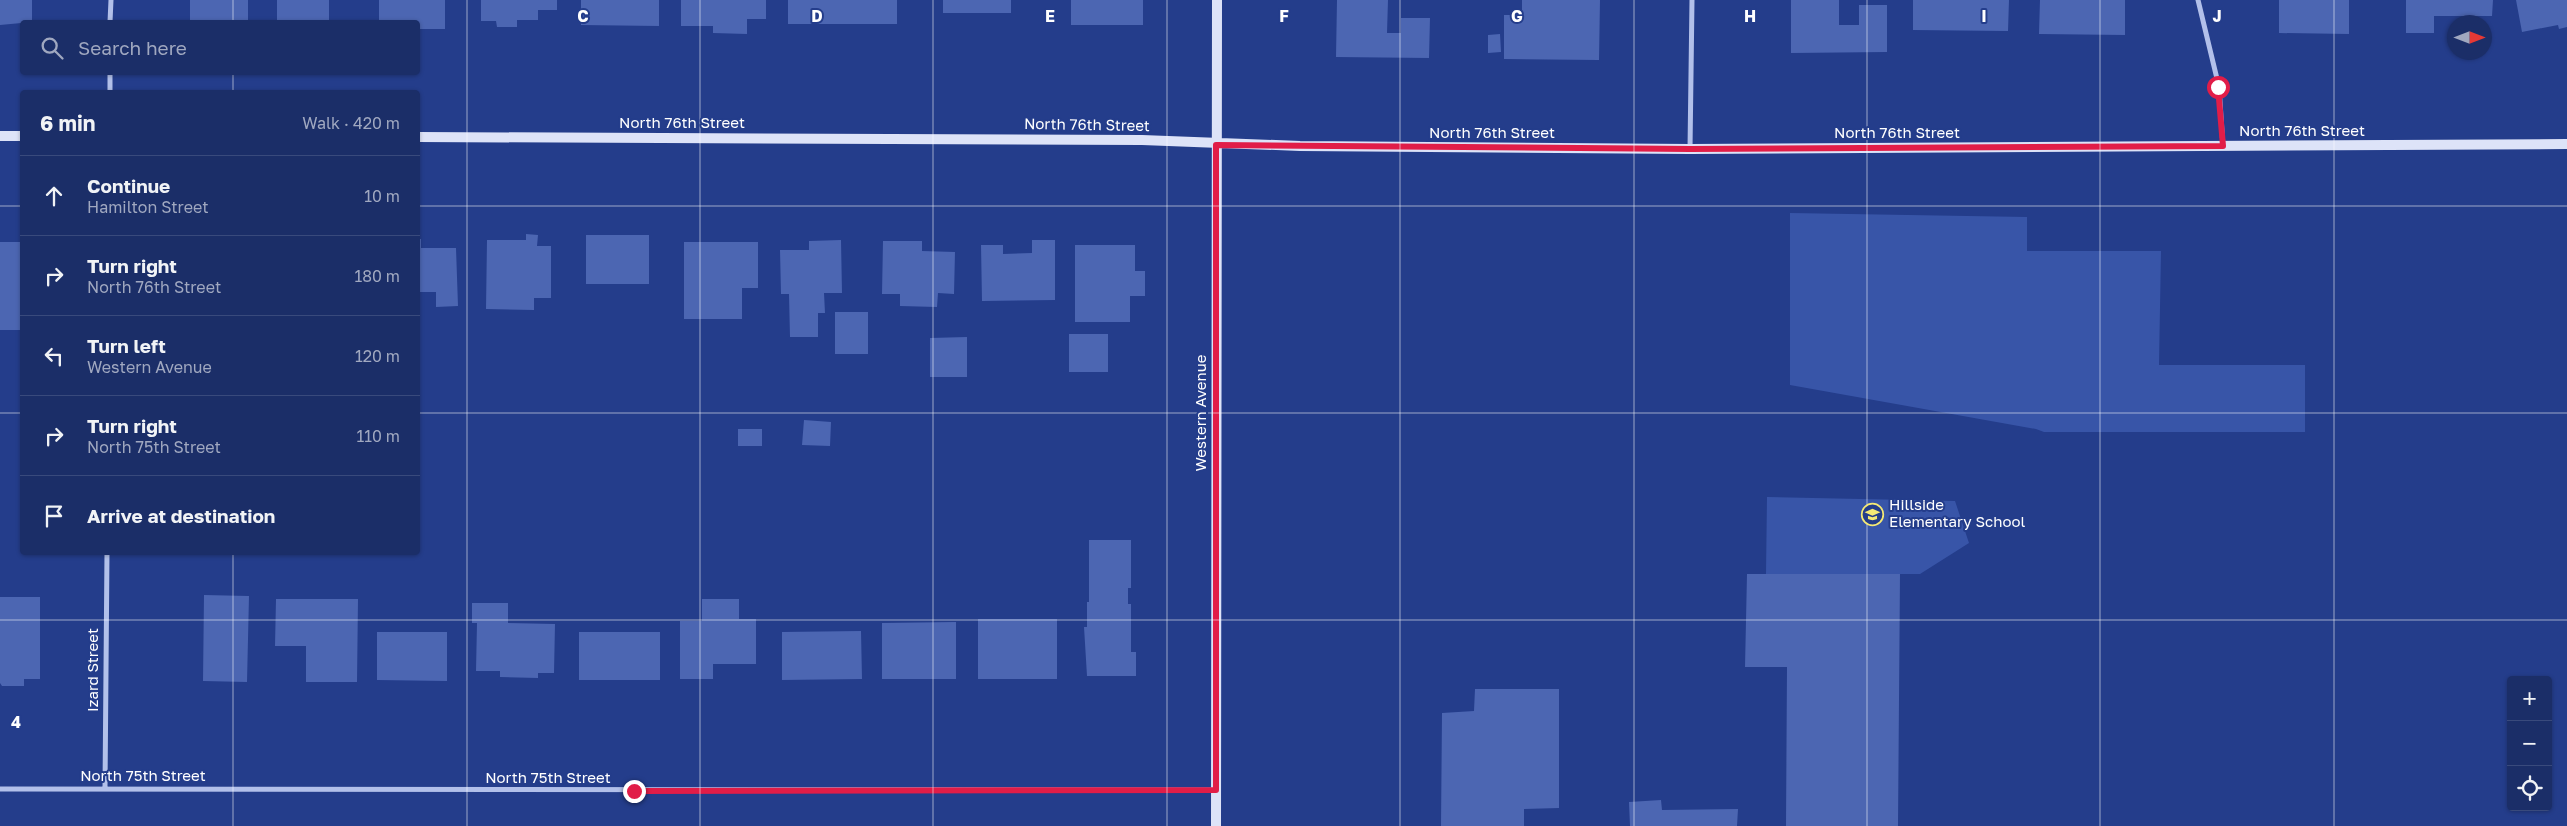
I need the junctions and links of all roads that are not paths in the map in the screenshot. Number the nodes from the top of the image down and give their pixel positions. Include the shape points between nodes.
1 (110, 0) edge
2 (1217, 0) edge
3 (1692, 0) edge
4 (2198, 0) edge
5 (110, 20) edge
6 (110, 75) edge
7 (110, 90) edge
8 (0, 136) edge
9 (20, 136) edge
10 (420, 137) edge
11 (2567, 144) edge
12 (1216, 145) junction
13 (2223, 146) junction
14 (1690, 149) junction
15 (107, 555) edge
16 (0, 788) edge
17 (105, 788) junction
18 (1216, 790) junction
19 (1216, 826) edge

1 - 5 street
2 - 12 street, Western Avenue
3 - 14 street
4 - 13 street via 2218,87
6 - 7 street
8 - 9 street
10 - 12 street, North 76th Street via 1132,140
11 - 13 street, North 76th Street
12 - 14 street, North 76th Street
12 - 18 street, Western Avenue
13 - 14 street, North 76th Street
15 - 17 street, Izard Street
16 - 17 street, North 75th Street
17 - 18 street, North 75th Street
18 - 19 street, Western Avenue

